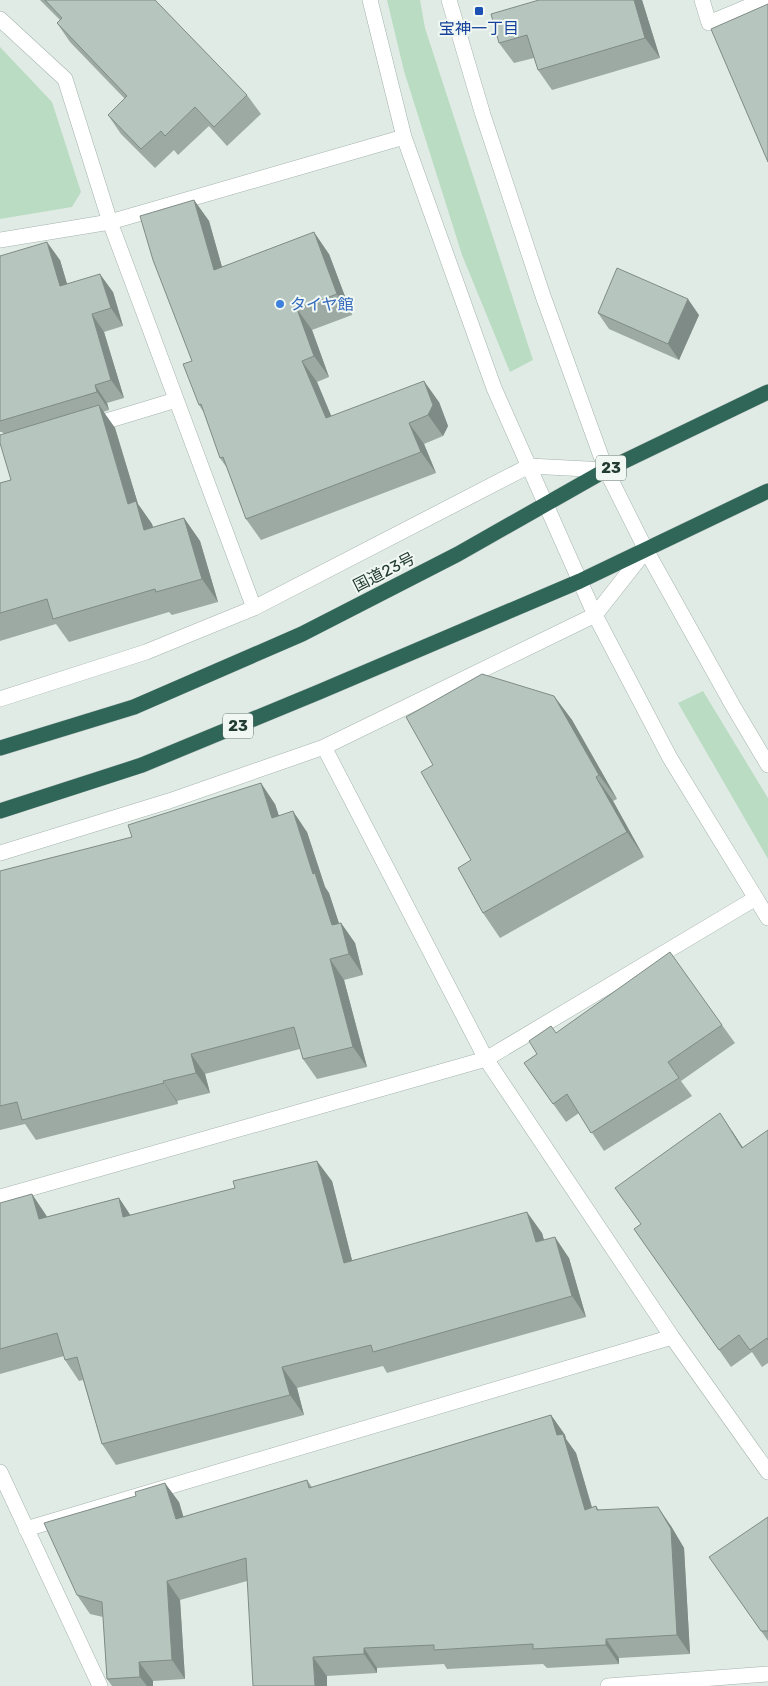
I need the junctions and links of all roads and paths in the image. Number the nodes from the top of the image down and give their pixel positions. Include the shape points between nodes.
1 (370, 0) edge
2 (449, 0) edge
3 (702, 0) edge
4 (764, 0) edge
5 (0, 19) edge
6 (404, 137) junction
7 (110, 222) junction
8 (0, 240) edge
9 (768, 392) edge
10 (176, 400) junction
11 (74, 430) edge
12 (529, 466) junction
13 (606, 470) junction
14 (768, 491) edge
15 (546, 504) junction
16 (646, 550) junction
17 (580, 581) junction
18 (254, 608) junction
19 (596, 615) junction
20 (0, 699) edge
21 (324, 747) junction
22 (0, 748) edge
23 (768, 765) edge
24 (0, 811) edge
25 (0, 853) edge
26 (756, 898) junction
27 (768, 918) edge
28 (486, 1058) junction
29 (0, 1197) edge
30 (672, 1337) junction
31 (0, 1472) edge
32 (768, 1472) edge
33 (26, 1529) junction
34 (768, 1674) edge
35 (100, 1686) edge
36 (608, 1686) edge

1 - 6 street
2 - 13 street via 543,296
3 - 4 street via 709,23
5 - 7 street via 65,79
6 - 7 street
6 - 12 street via 494,388
7 - 8 street
7 - 10 street
9 - 13 highway, 国道23号 / 23
10 - 11 street
10 - 18 street
12 - 13 street
12 - 15 street
12 - 18 street
13 - 15 highway, 国道23号 / 23
13 - 16 street
14 - 16 highway, 23
15 - 17 street
15 - 22 highway, 国道23号 / 23 via 458,554 302,634 134,707
16 - 17 highway, 23
16 - 19 street
16 - 23 street
17 - 19 street
17 - 24 highway, 23 via 142,765
18 - 20 street via 146,652
19 - 21 street
19 - 26 street via 670,758
21 - 25 street via 169,801
21 - 28 street
26 - 27 street
26 - 28 street
28 - 29 street
28 - 30 street
30 - 32 street
30 - 33 street
31 - 33 street
33 - 35 street
34 - 36 street

